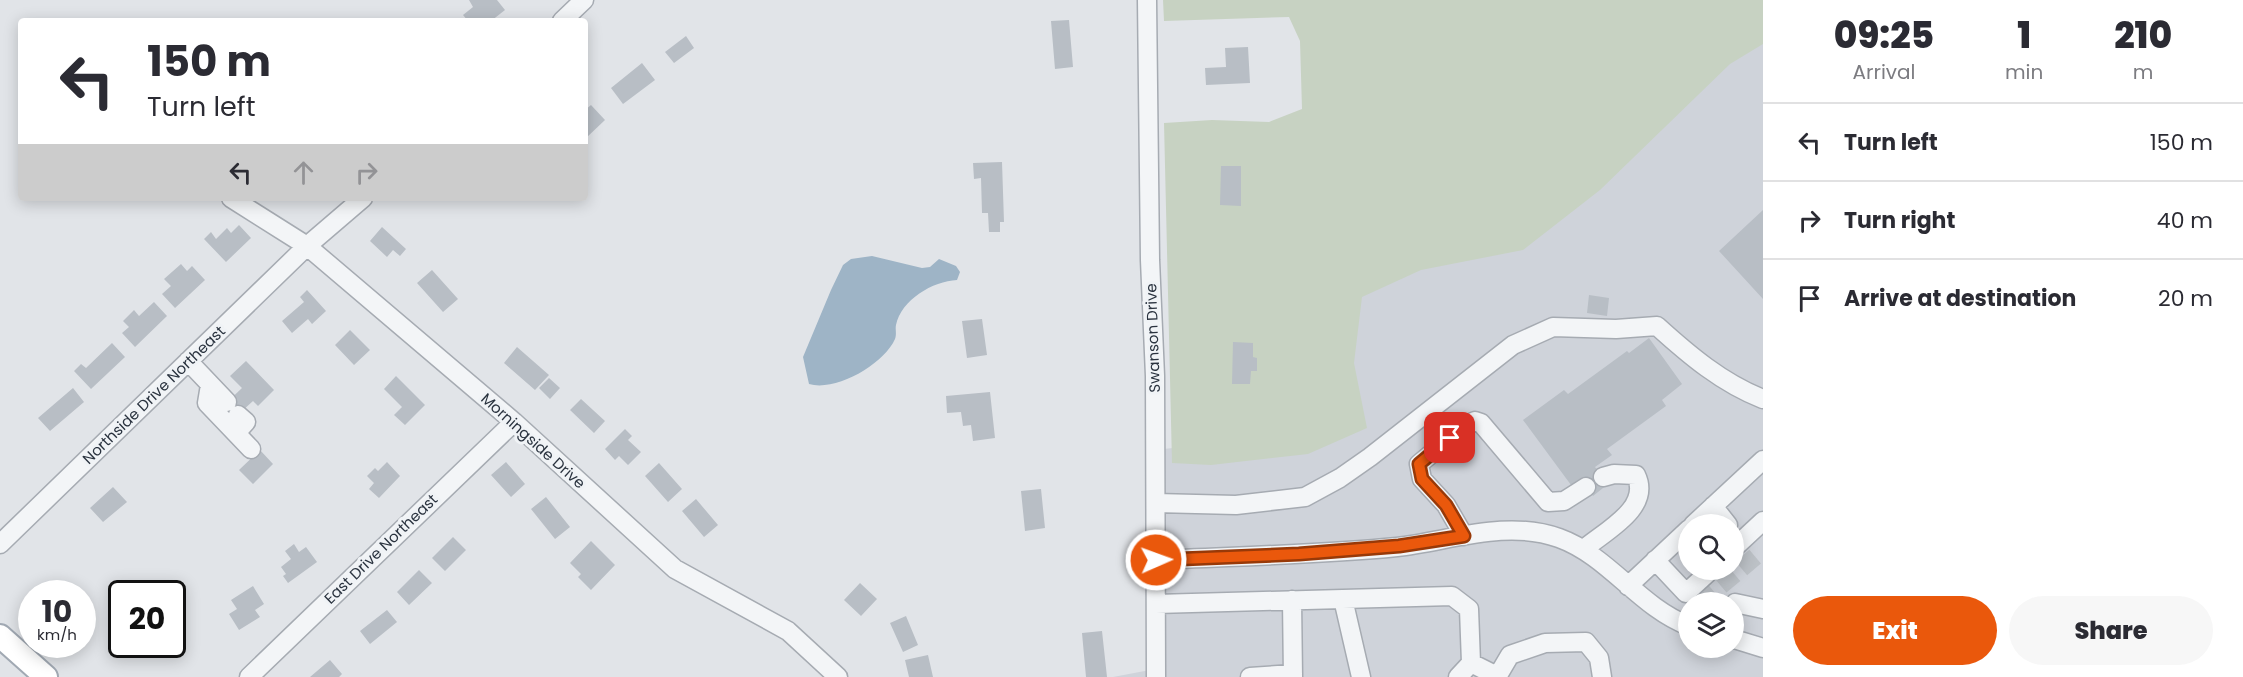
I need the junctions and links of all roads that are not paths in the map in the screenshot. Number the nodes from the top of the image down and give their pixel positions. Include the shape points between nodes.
1 (584, 0) edge
2 (1147, 0) edge
3 (565, 18) edge
4 (236, 201) edge
5 (360, 201) edge
6 (307, 246) junction
7 (188, 361) junction
8 (210, 385) junction
9 (1763, 399) edge
10 (514, 422) junction
11 (236, 433) junction
12 (251, 449) dead end
13 (1763, 460) edge
14 (1603, 477) dead end
15 (1587, 488) dead end
16 (1156, 503) junction
17 (1713, 506) junction
18 (1705, 514) edge
19 (1719, 514) edge
20 (1763, 521) edge
21 (1748, 534) edge
22 (1464, 536) junction
23 (1678, 539) edge
24 (0, 544) edge
25 (1584, 549) junction
26 (1156, 560) junction
27 (1655, 561) junction
28 (1700, 580) edge
29 (1628, 586) junction
30 (1343, 599) junction
31 (1292, 600) junction
32 (1156, 604) junction
33 (1744, 605) edge
34 (1763, 609) edge
35 (1678, 622) edge
36 (0, 636) edge
37 (1744, 642) edge
38 (1763, 648) edge
39 (1471, 663) junction
40 (1293, 676) edge
41 (1497, 676) edge
42 (46, 677) edge
43 (249, 677) edge
44 (838, 677) edge
45 (1156, 677) edge
46 (1250, 677) edge
47 (1361, 677) edge
48 (1458, 677) edge
49 (1602, 677) edge

1 - 3 street
2 - 16 street, Swanson Drive
4 - 6 street, Morningside Drive
5 - 6 street, Northside Drive Northeast
6 - 7 street, Northside Drive Northeast
6 - 10 street, Morningside Drive
7 - 8 street
7 - 24 street, Northside Drive Northeast
8 - 11 street via 207,403
8 - 11 street via 246,422
9 - 16 street via 1700,364 1657,326 1553,327 1514,345 1362,462 1305,498 1236,505
10 - 43 street, East Drive Northeast
10 - 44 street, Morningside Drive via 675,569 788,631
11 - 12 street
13 - 17 street
14 - 25 street via 1636,475 1639,498 1634,508
15 - 22 street via 1564,501 1548,502 1481,423 1475,421 1419,464 1422,479 1446,505
16 - 26 street, Swanson Drive
17 - 18 street
17 - 19 street
20 - 21 street
22 - 25 street via 1520,528 1558,537
22 - 26 street via 1388,547
23 - 27 street
25 - 29 street
26 - 32 street, Swanson Drive
27 - 28 street via 1686,593
27 - 29 street
29 - 35 street
30 - 31 street
30 - 39 street via 1452,596 1470,609
30 - 47 street
31 - 32 street
31 - 40 street
32 - 45 street, Swanson Drive
33 - 34 street
36 - 42 main road
37 - 38 street
39 - 41 street
39 - 48 street
40 - 46 street
41 - 49 street via 1510,655 1545,643 1586,642 1599,658

